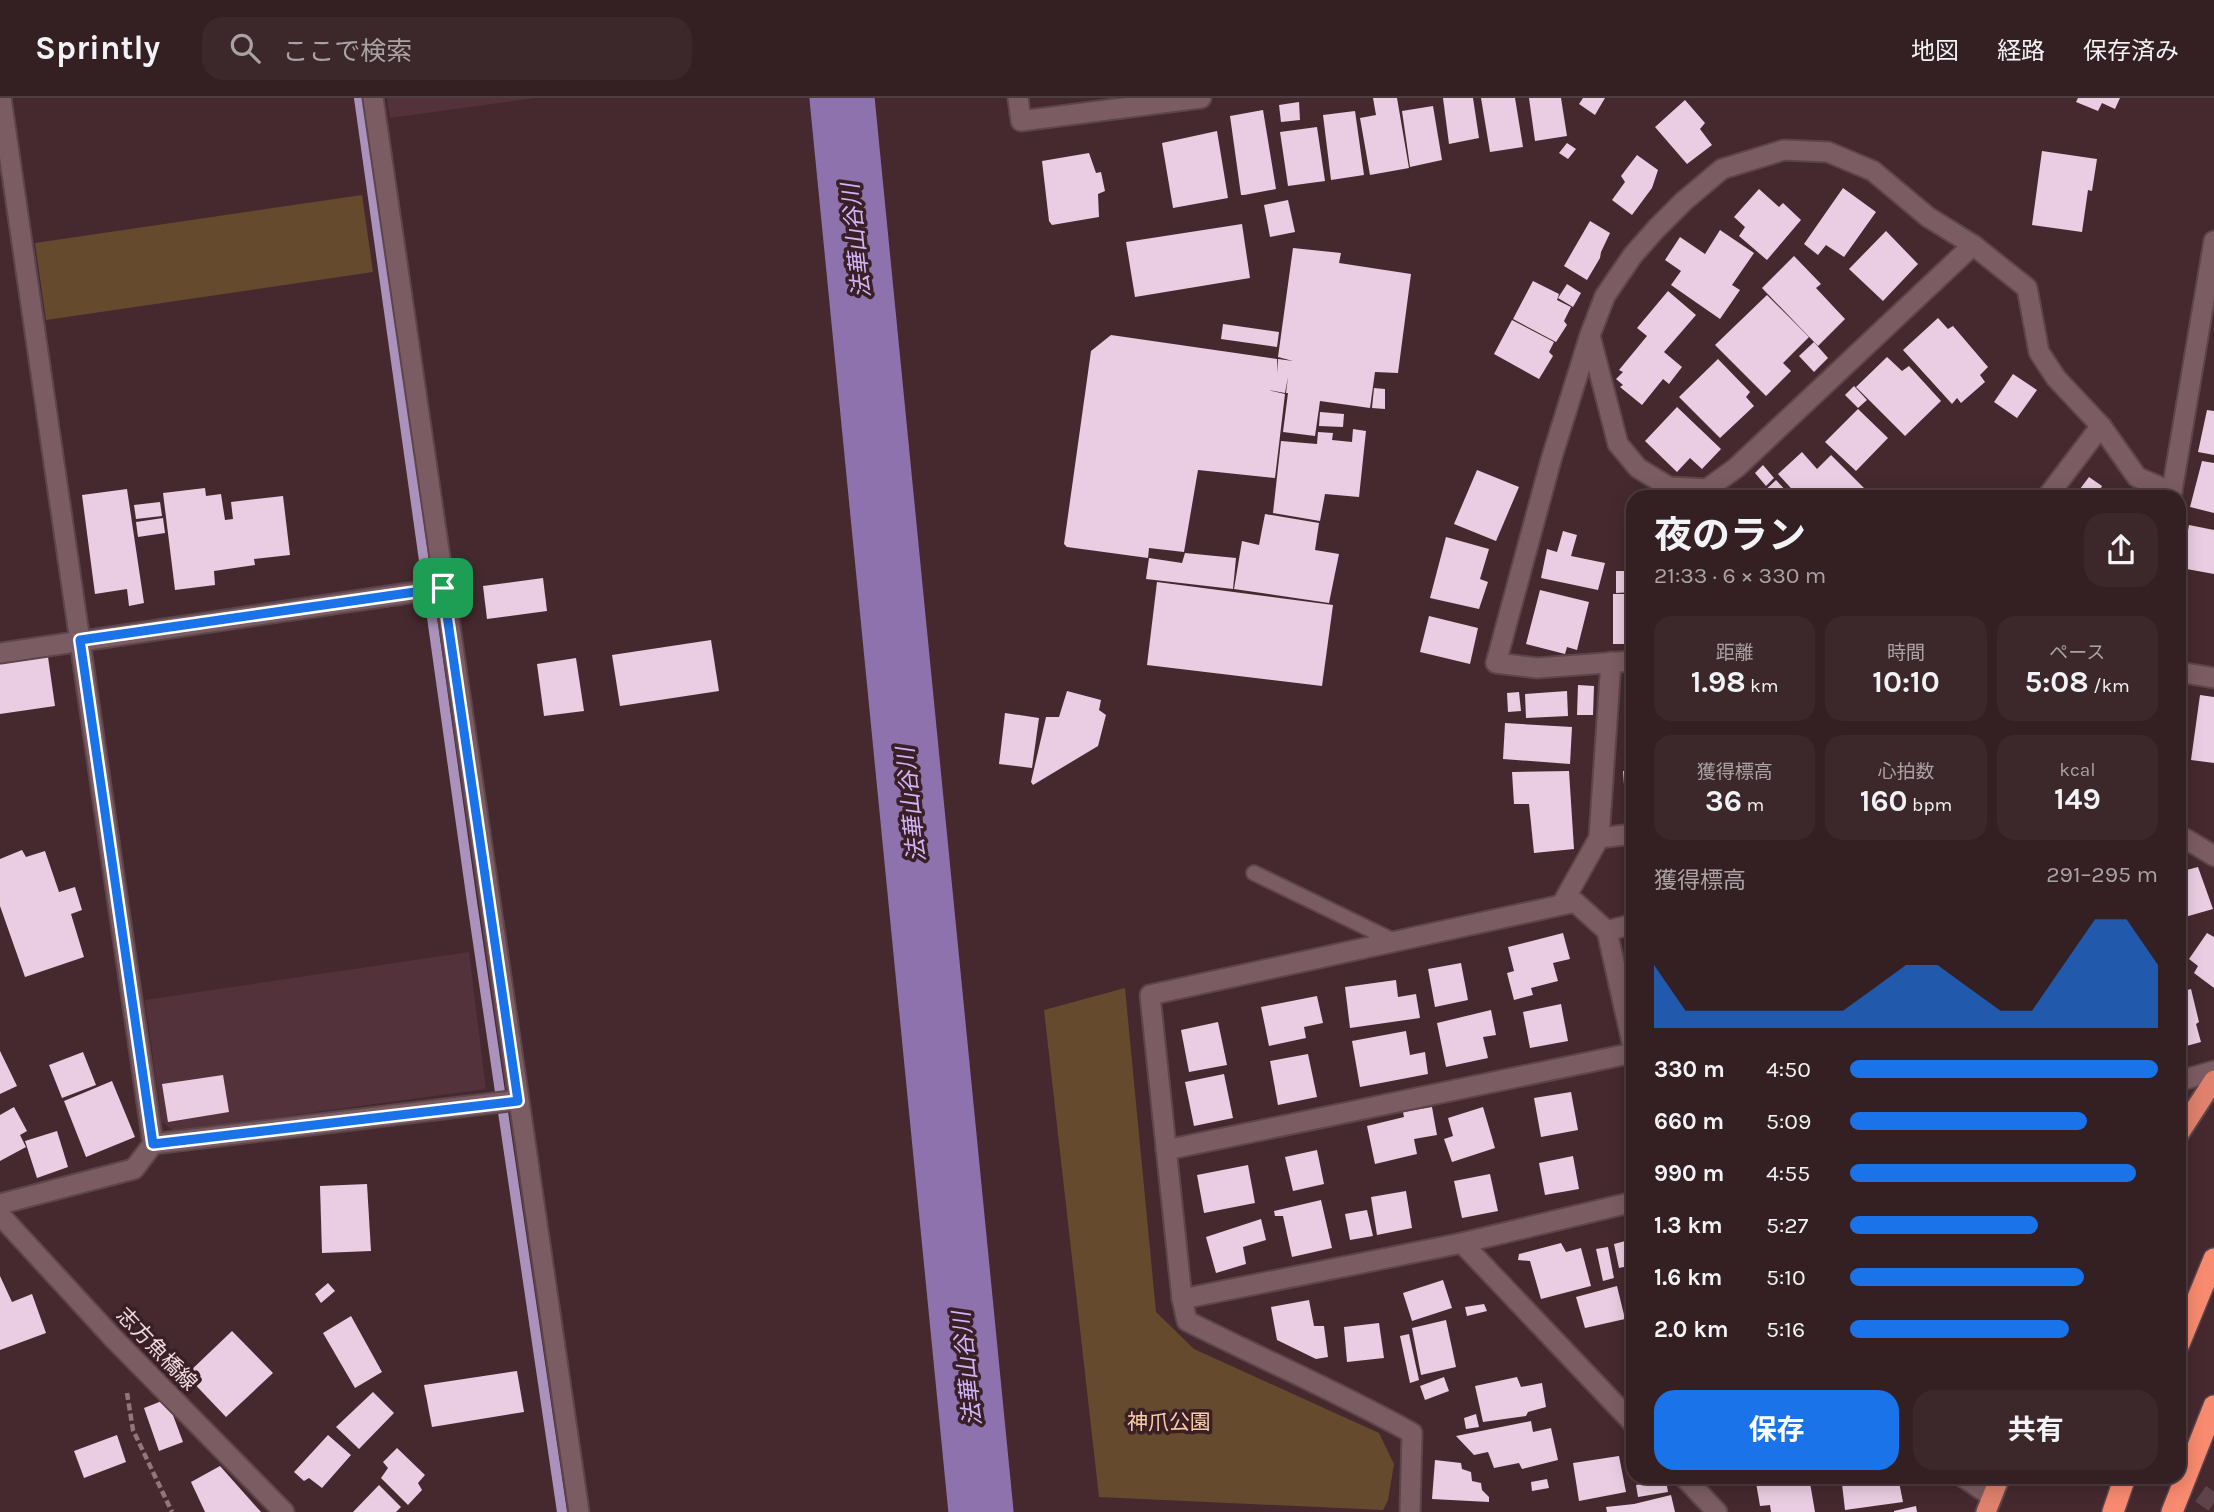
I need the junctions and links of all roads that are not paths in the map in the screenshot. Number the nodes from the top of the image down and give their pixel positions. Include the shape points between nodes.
1 (1, 98) edge
2 (373, 98) edge
3 (1018, 98) edge
4 (1200, 98) edge
5 (1177, 100) edge
6 (2214, 241) edge
7 (1973, 244) junction
8 (1590, 335) junction
9 (2101, 426) junction
10 (2052, 490) edge
11 (2162, 490) edge
12 (2172, 490) edge
13 (443, 588) junction
14 (80, 640) junction
15 (0, 653) edge
16 (1626, 661) edge
17 (1611, 662) junction
18 (2186, 673) edge
19 (2214, 678) edge
20 (1626, 835) edge
21 (1599, 838) junction
22 (2186, 839) edge
23 (2214, 856) edge
24 (1254, 873) dead end
25 (1562, 904) junction
26 (1626, 926) edge
27 (1607, 931) junction
28 (1394, 941) junction
29 (1626, 1016) edge
30 (1626, 1054) edge
31 (2214, 1071) edge
32 (2186, 1079) edge
33 (2214, 1080) edge
34 (518, 1101) junction
35 (2186, 1123) edge
36 (153, 1144) junction
37 (1166, 1150) junction
38 (0, 1204) edge
39 (1626, 1204) edge
40 (0, 1215) edge
41 (1462, 1243) junction
42 (2214, 1259) edge
43 (1182, 1299) junction
44 (2186, 1327) edge
45 (2214, 1406) edge
46 (1626, 1416) edge
47 (2186, 1477) edge
48 (1691, 1484) edge
49 (1969, 1484) edge
50 (1997, 1484) edge
51 (2122, 1484) edge
52 (2183, 1484) edge
53 (1988, 1504) edge
54 (284, 1512) edge
55 (579, 1512) edge
56 (1410, 1512) edge
57 (1717, 1512) edge
58 (2113, 1512) edge
59 (2172, 1512) edge

1 - 14 street
2 - 13 street
3 - 5 street via 1021,121
4 - 5 street
6 - 12 street
7 - 8 street via 1928,217 1873,171 1828,152 1784,150 1722,169 1684,201 1633,256 1605,296
7 - 8 street via 1736,468 1707,489 1669,487 1638,468 1618,444
7 - 9 street via 2027,288 2039,352 2056,378
8 - 17 street via 1496,663 1537,667
9 - 10 street
9 - 11 street via 2137,477
13 - 14 street
13 - 34 street
14 - 15 street
14 - 36 street
16 - 17 street
17 - 21 street
18 - 19 street
20 - 21 street
21 - 25 street
22 - 23 street
24 - 28 lane
25 - 27 street via 1575,902
25 - 28 street
26 - 27 street
27 - 29 street
28 - 37 street via 1150,995
30 - 37 street
31 - 32 street
33 - 35 highway
34 - 36 street
34 - 55 street
36 - 38 street via 134,1169
37 - 43 street
39 - 41 street
40 - 54 street, 志方魚橋線
41 - 43 street
41 - 46 street
42 - 44 highway
43 - 56 street via 1187,1321 1354,1400 1412,1433
45 - 47 highway
48 - 57 street
49 - 53 street
50 - 53 highway
51 - 58 highway
52 - 59 highway

